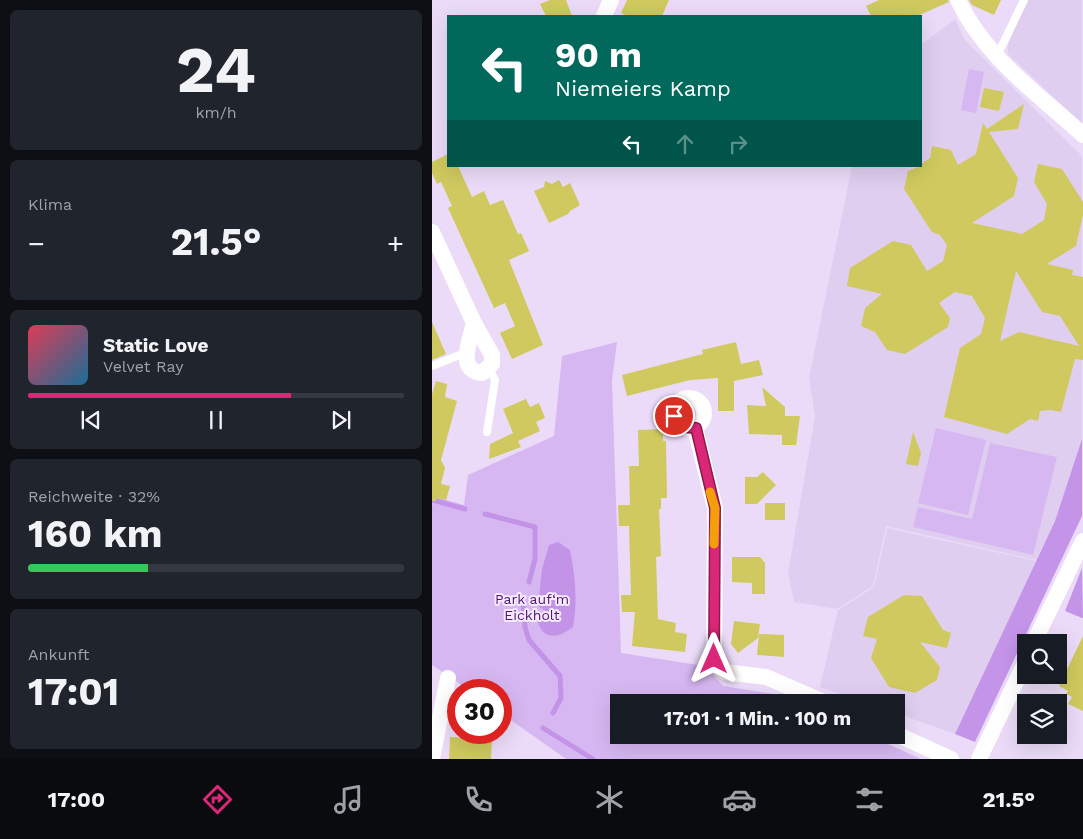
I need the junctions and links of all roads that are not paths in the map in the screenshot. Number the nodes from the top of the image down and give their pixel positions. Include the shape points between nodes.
1 (612, 0) edge
2 (958, 0) edge
3 (1024, 0) edge
4 (604, 15) edge
5 (997, 56) junction
6 (1082, 135) edge
7 (432, 232) edge
8 (474, 323) junction
9 (468, 352) junction
10 (432, 366) edge
11 (489, 369) junction
12 (696, 428) dead end
13 (486, 432) dead end
14 (1082, 541) edge
15 (1038, 634) edge
16 (448, 678) dead end
17 (1017, 680) edge
18 (805, 694) edge
19 (905, 738) edge
20 (432, 758) edge
21 (951, 759) edge
22 (979, 759) edge

1 - 4 street
2 - 5 street via 968,22
3 - 5 lane
5 - 6 street
7 - 8 street
8 - 9 street
8 - 11 street via 492,355
9 - 10 lane
9 - 11 street via 468,367 473,372 482,373
11 - 13 lane via 495,380
12 - 18 street via 715,508 714,659 725,672 766,677
14 - 15 street
16 - 20 street
17 - 22 street
19 - 21 street

